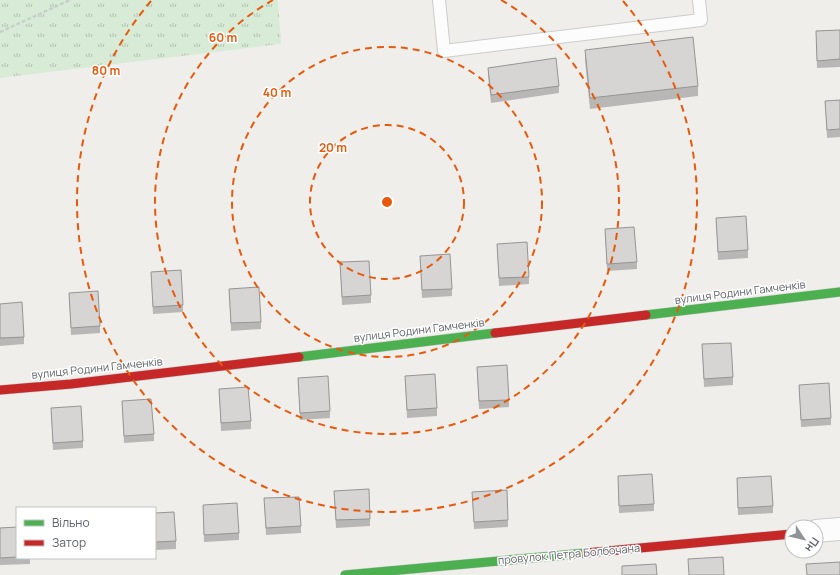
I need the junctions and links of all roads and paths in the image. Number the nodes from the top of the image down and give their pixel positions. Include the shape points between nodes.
1 (70, 0) edge
2 (439, 0) edge
3 (699, 0) edge
4 (0, 32) edge
5 (840, 292) edge
6 (0, 390) edge
7 (840, 529) edge
8 (824, 531) edge
9 (784, 535) edge
10 (345, 575) edge

1 - 4 path
2 - 3 lane via 444,50 701,20
5 - 6 street, вулиця Родини Гамченків via 71,384
7 - 8 street
9 - 10 street, провулок Петра Болбочана

